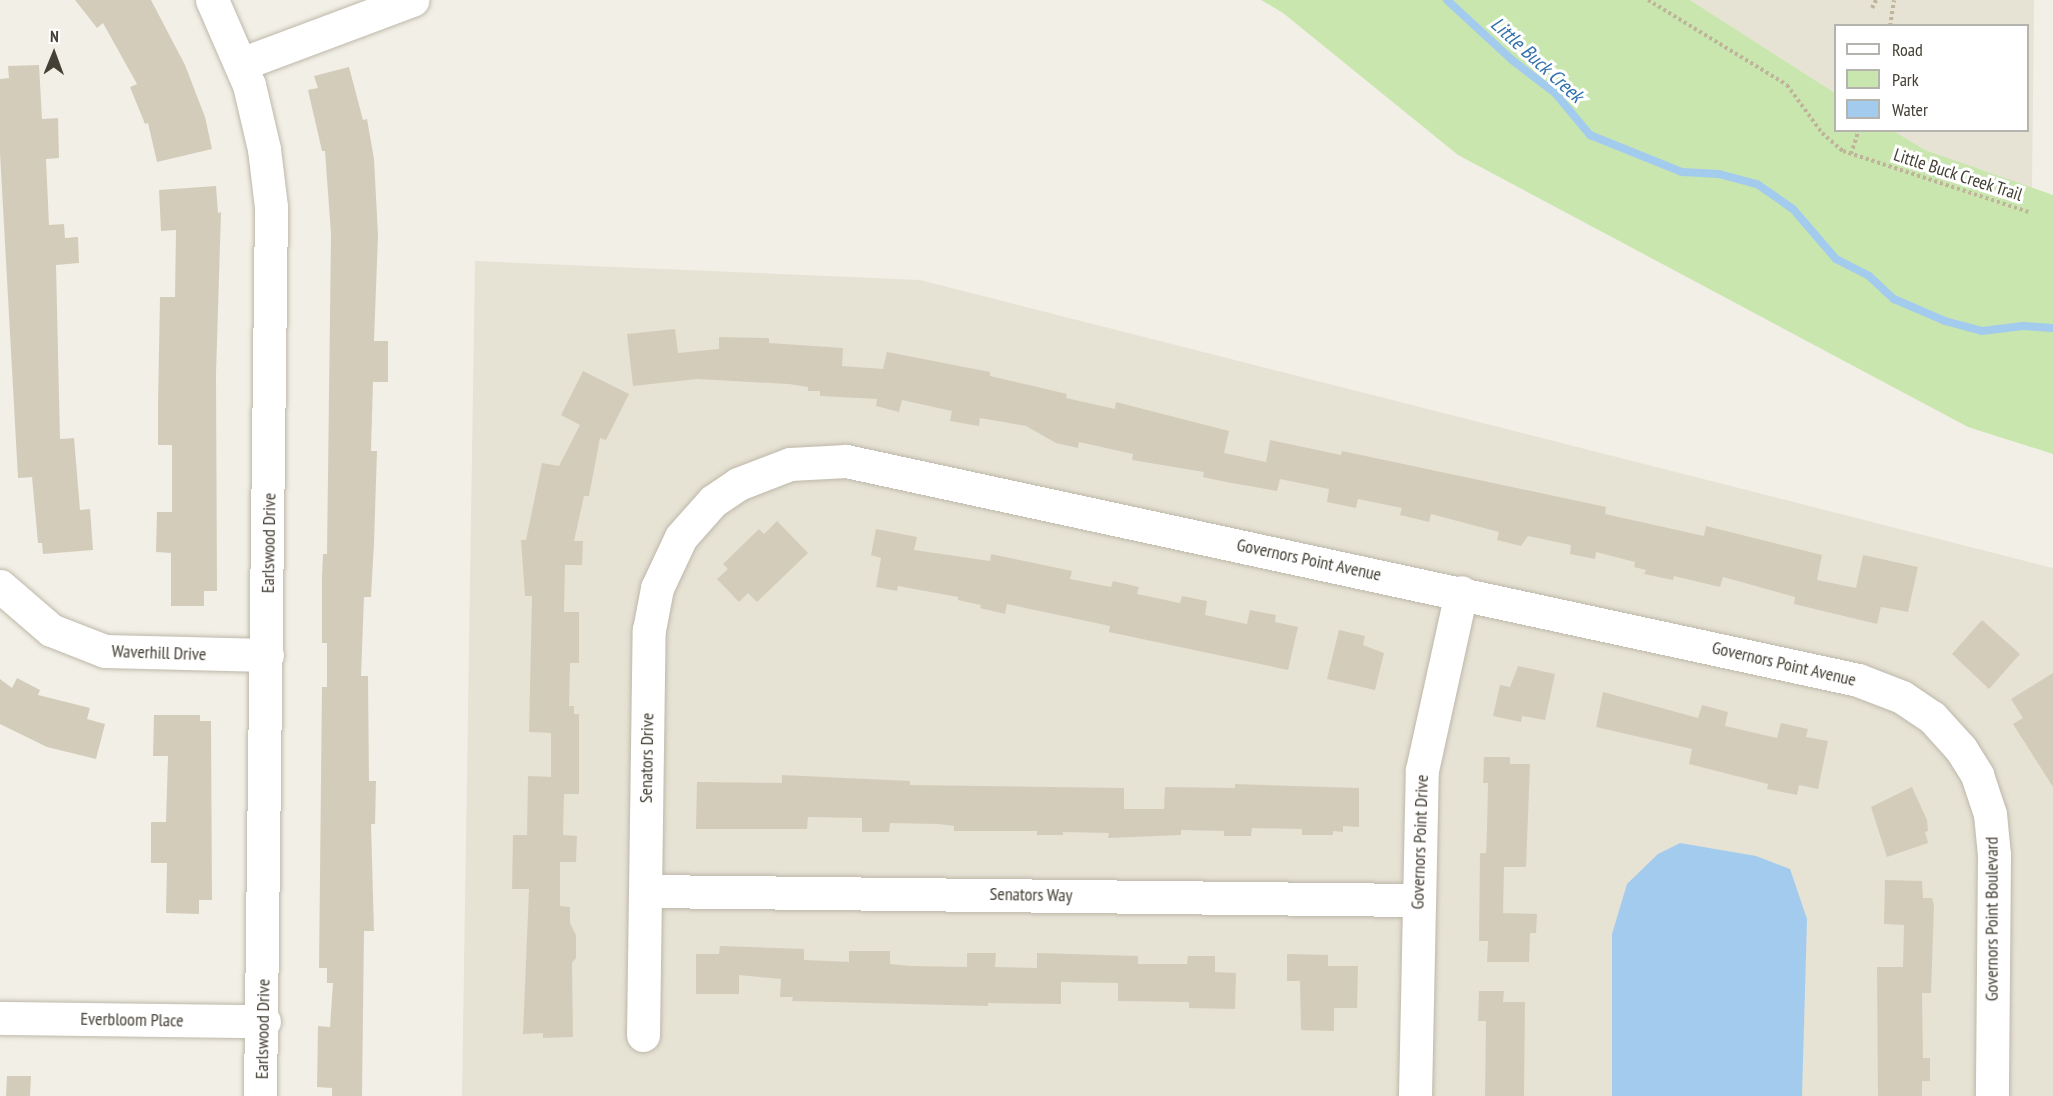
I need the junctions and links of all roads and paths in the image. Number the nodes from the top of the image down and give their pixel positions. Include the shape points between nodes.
1 (212, 0) edge
2 (412, 0) edge
3 (1648, 0) edge
4 (1876, 0) edge
5 (1894, 0) edge
6 (1872, 9) dead end
7 (1890, 24) edge
8 (241, 64) junction
9 (1857, 132) edge
10 (1851, 154) junction
11 (2029, 212) dead end
12 (713, 501) joint
13 (0, 586) edge
14 (1461, 592) junction
15 (267, 656) junction
16 (1908, 701) joint
17 (646, 891) junction
18 (1417, 900) junction
19 (0, 1018) edge
20 (264, 1021) junction
21 (643, 1035) dead end
22 (260, 1096) edge
23 (1415, 1096) edge
24 (1992, 1096) edge

1 - 8 street, Earlswood Drive
2 - 8 street
3 - 10 path, Little Buck Creek Trail via 1787,85 1822,133
4 - 6 path
5 - 7 path
8 - 15 street, Earlswood Drive via 259,121 271,207
9 - 10 path
10 - 11 path, Little Buck Creek Trail
12 - 14 street, Governors Point Avenue via 738,484 790,464 863,464
12 - 17 street, Senators Drive via 700,511 672,550 652,609
13 - 15 street, Waverhill Drive via 51,630 105,651
14 - 16 street, Governors Point Avenue via 1858,680
14 - 18 street, Governors Point Drive via 1422,770
15 - 20 street, Earlswood Drive
16 - 24 street, Governors Point Boulevard via 1932,717 1967,757 1990,814 1994,855
17 - 18 street, Senators Way
17 - 21 street, Senators Drive
18 - 23 street, Governors Point Drive
19 - 20 street, Everbloom Place
20 - 22 street, Earlswood Drive

